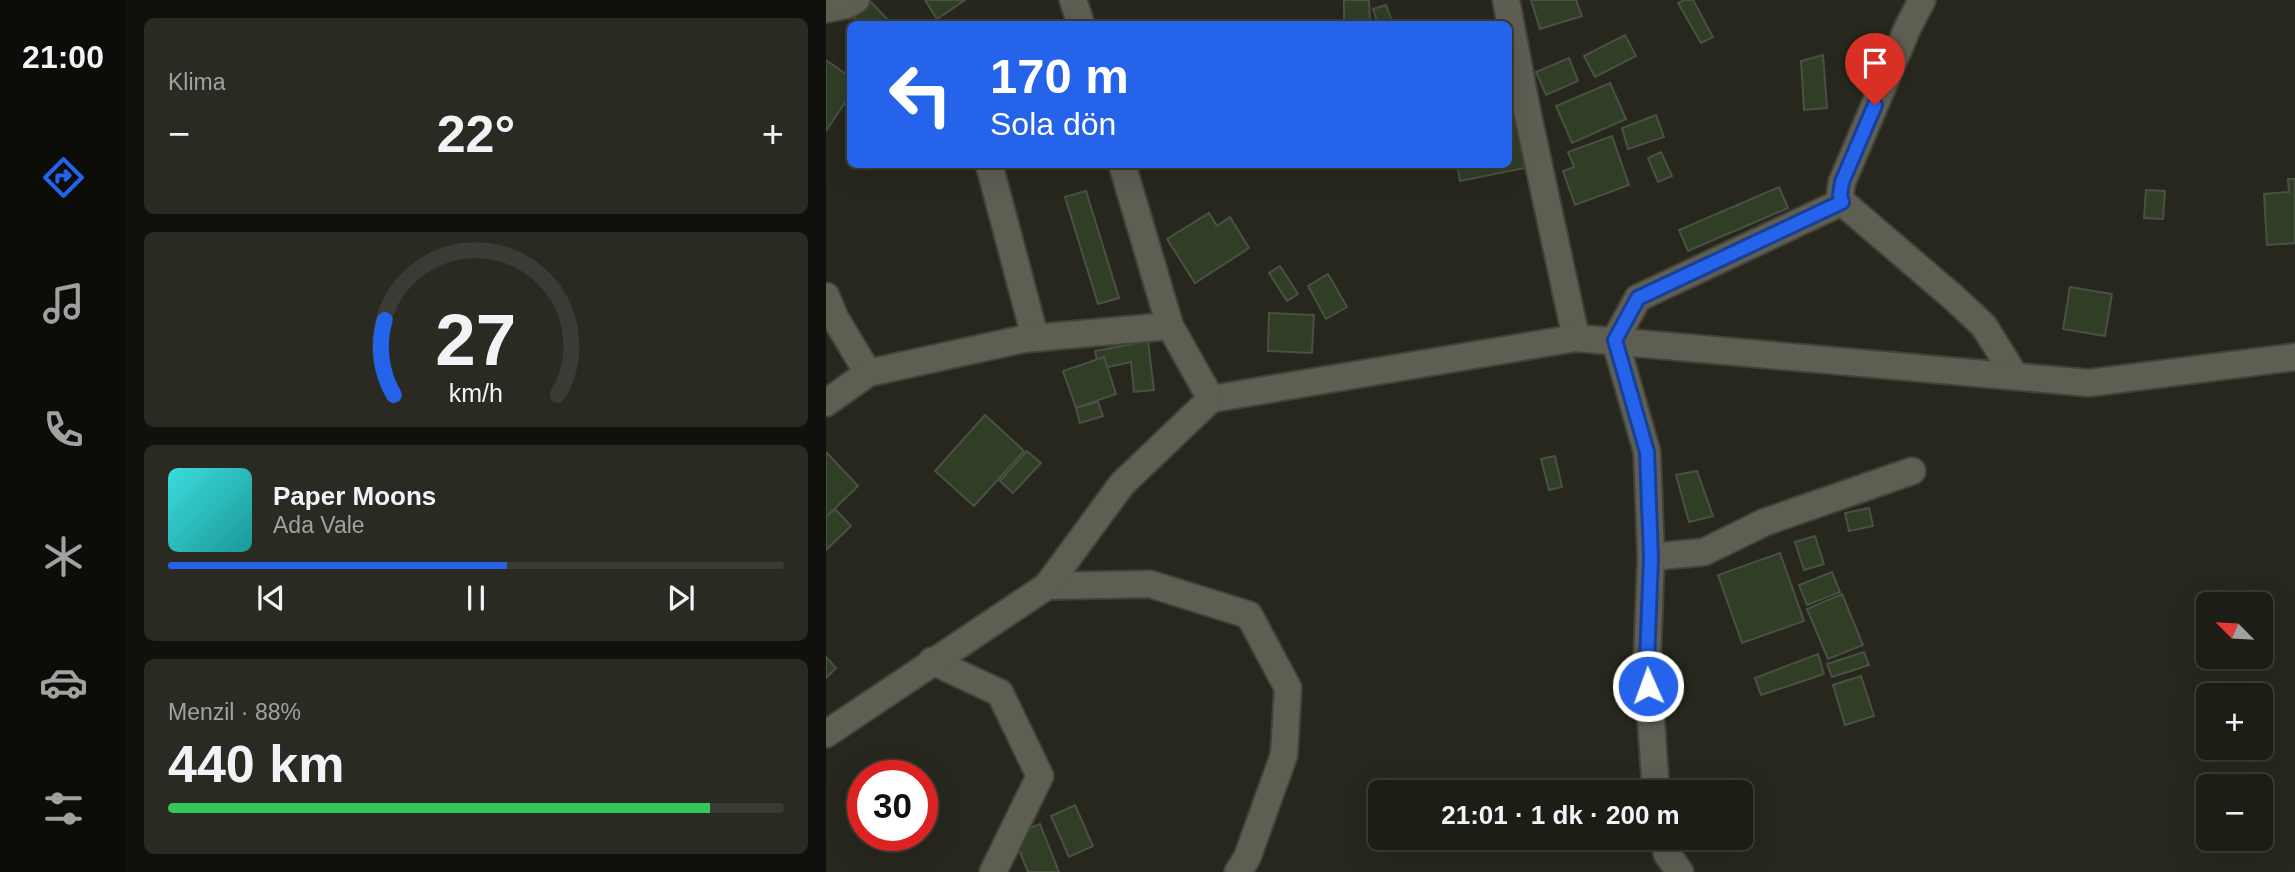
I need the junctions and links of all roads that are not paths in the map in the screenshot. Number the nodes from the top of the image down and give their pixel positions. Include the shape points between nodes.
1 (856, 0) edge
2 (1073, 0) edge
3 (1506, 0) edge
4 (1922, 0) edge
5 (826, 9) edge
6 (1080, 21) edge
7 (1510, 21) edge
8 (1512, 32) edge
9 (990, 168) edge
10 (1123, 168) edge
11 (1842, 202) junction
12 (826, 296) edge
13 (1170, 326) junction
14 (1035, 338) junction
15 (1576, 338) junction
16 (1615, 340) junction
17 (2295, 357) edge
18 (868, 373) junction
19 (2015, 376) junction
20 (1211, 399) junction
21 (826, 403) edge
22 (1912, 471) dead end
23 (1651, 557) junction
24 (1047, 586) junction
25 (932, 661) junction
26 (826, 734) edge
27 (1655, 780) edge
28 (1666, 850) edge
29 (993, 872) edge
30 (1238, 872) edge
31 (1680, 872) edge

1 - 5 street
2 - 6 street
3 - 7 street
4 - 11 street via 1842,182
8 - 15 street
9 - 14 street
10 - 13 street
11 - 16 street via 1638,298
11 - 19 street via 1984,326
12 - 18 street
13 - 14 street
13 - 20 street
14 - 18 street
15 - 16 street
15 - 20 street
16 - 19 street
16 - 23 street via 1647,452
17 - 19 street via 2089,383
18 - 21 street
20 - 24 street via 1122,484
22 - 23 street via 1765,522 1704,552
23 - 27 street via 1647,661
24 - 25 street
24 - 30 street via 1150,584 1249,615 1288,688 1284,755
25 - 26 street
25 - 29 street via 1000,693 1040,776
28 - 31 street

